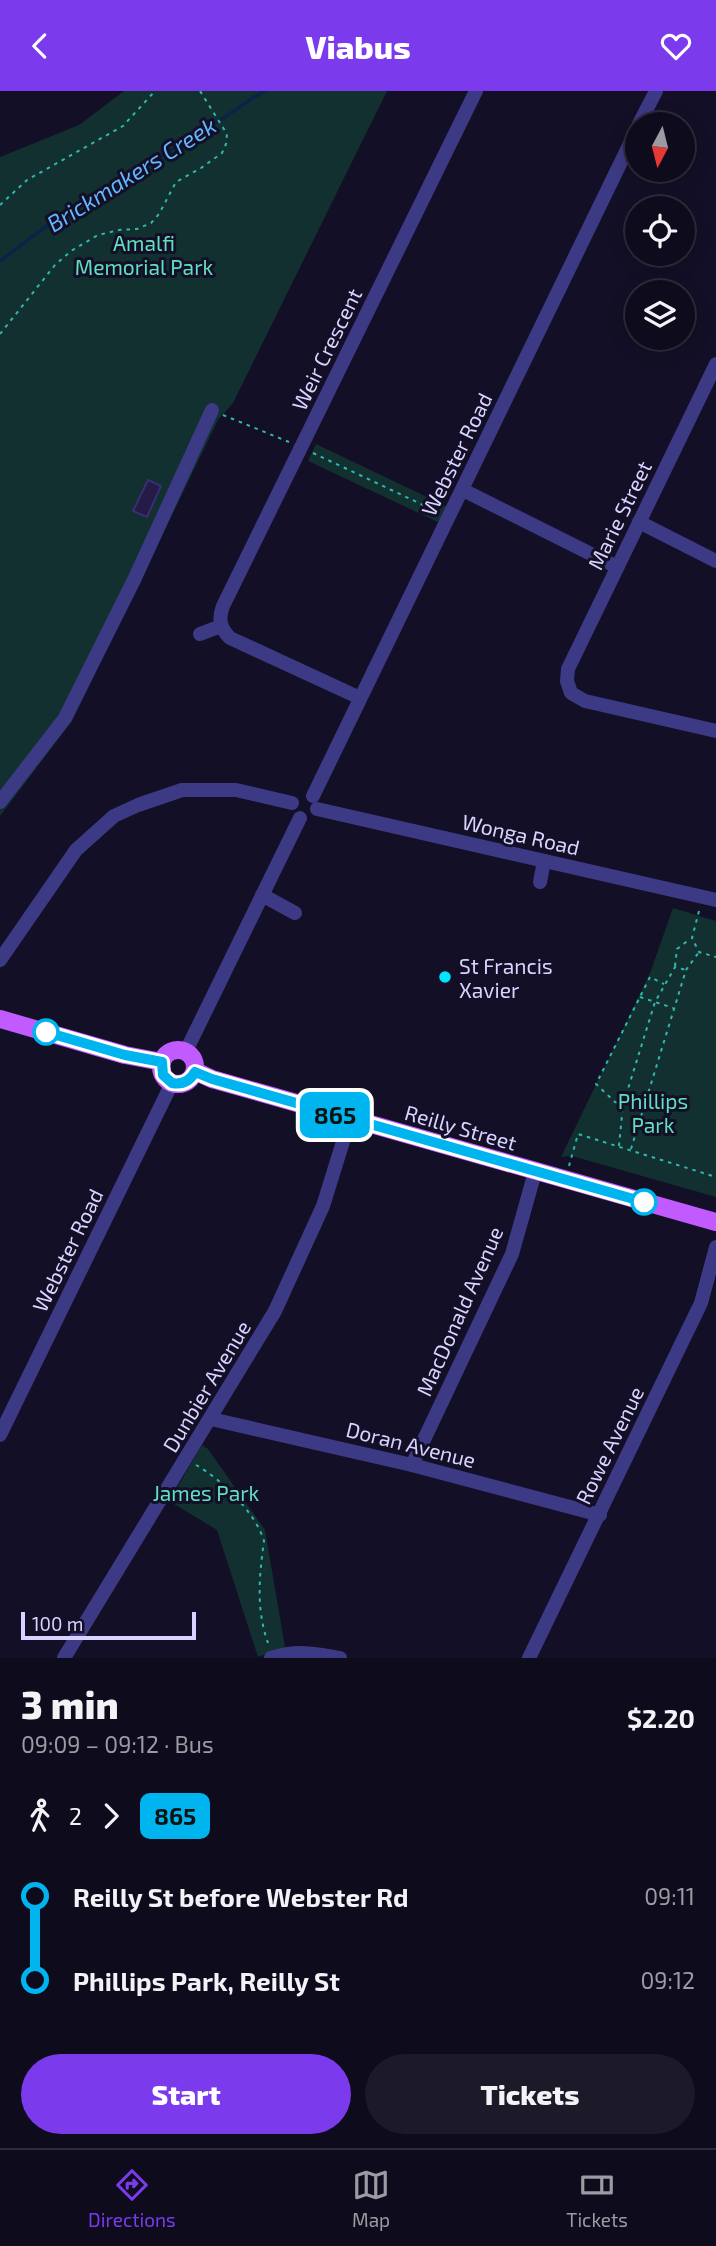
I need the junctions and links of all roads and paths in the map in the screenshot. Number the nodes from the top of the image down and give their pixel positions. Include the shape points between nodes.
1 (155, 91) edge
2 (200, 91) edge
3 (475, 91) edge
4 (656, 91) edge
5 (645, 112) edge
6 (625, 154) edge
7 (0, 205) edge
8 (0, 334) edge
9 (716, 364) edge
10 (711, 387) edge
11 (212, 410) joint
12 (301, 447) junction
13 (463, 490) junction
14 (449, 517) junction
15 (639, 522) junction
16 (716, 561) edge
17 (617, 567) junction
18 (221, 626) junction
19 (200, 634) dead end
20 (360, 698) junction
21 (716, 730) edge
22 (0, 802) edge
23 (292, 803) junction
24 (315, 803) junction
25 (300, 818) junction
26 (544, 861) junction
27 (540, 882) dead end
28 (262, 895) junction
29 (709, 898) edge
30 (295, 912) dead end
31 (692, 938) junction
32 (699, 952) junction
33 (716, 957) edge
34 (0, 960) edge
35 (675, 967) junction
36 (686, 970) junction
37 (666, 984) junction
38 (640, 997) junction
39 (655, 1002) junction
40 (674, 1009) junction
41 (0, 1019) edge
42 (186, 1051) junction
43 (162, 1062) junction
44 (195, 1072) junction
45 (172, 1083) junction
46 (623, 1105) junction
47 (642, 1111) junction
48 (350, 1119) junction
49 (619, 1147) junction
50 (630, 1150) junction
51 (569, 1167) dead end
52 (535, 1172) junction
53 (716, 1177) edge
54 (716, 1222) edge
55 (716, 1247) edge
56 (211, 1419) junction
57 (0, 1435) edge
58 (186, 1459) junction
59 (412, 1465) junction
60 (600, 1515) junction
61 (64, 1658) edge
62 (272, 1658) edge
63 (340, 1658) edge
64 (529, 1658) edge

1 - 7 path via 123,127 27,180
2 - 8 path via 227,134 222,153 176,181 150,223 99,235 71,251
3 - 12 street, Weir Crescent
4 - 5 street
6 - 13 street, Webster Road
9 - 10 street, Marie Street
10 - 15 street, Marie Street
11 - 12 path
11 - 22 street via 65,718
12 - 14 path
12 - 18 street, Weir Crescent via 223,606
13 - 14 street, Webster Road
13 - 17 street
14 - 20 street, Webster Road
15 - 16 street
15 - 17 street, Marie Street
17 - 21 street, Marie Street via 568,669 568,687 585,701
18 - 19 street
18 - 20 street via 235,641
20 - 24 street, Webster Road
23 - 24 street via 301,794
23 - 25 street
23 - 34 street via 236,790 182,790 114,816 76,851
24 - 25 street via 312,816
24 - 26 street, Wonga Road
25 - 28 street
26 - 27 street
26 - 29 street, Wonga Road
28 - 30 street
28 - 42 street
29 - 31 path
31 - 32 path
31 - 35 path via 677,949
32 - 33 path
32 - 36 path
35 - 36 path
35 - 37 path
36 - 40 path
37 - 38 path via 650,977
37 - 39 path
38 - 39 path
38 - 46 path via 596,1084
39 - 40 path
39 - 46 path
40 - 47 path
41 - 43 main road
42 - 43 main road via 174,1050
42 - 44 main road via 194,1060
43 - 45 main road via 163,1075
44 - 45 main road via 188,1081
44 - 48 main road, Reilly Street
45 - 57 street, Webster Road
46 - 47 path
46 - 49 path
47 - 50 path
48 - 52 main road, Reilly Street
48 - 56 street, Dunbier Avenue via 323,1206 275,1311
49 - 50 path
49 - 51 path via 578,1134
50 - 53 path
52 - 54 main road, Reilly Street
52 - 59 street, MacDonald Avenue via 512,1254
55 - 60 street, Rowe Avenue via 701,1303
56 - 58 street, Dunbier Avenue
56 - 59 street, Doran Avenue
58 - 61 street, Dunbier Avenue
58 - 62 path via 213,1475 261,1532 260,1617
59 - 60 street, Doran Avenue
60 - 64 street, Rowe Avenue
62 - 63 street via 301,1652

